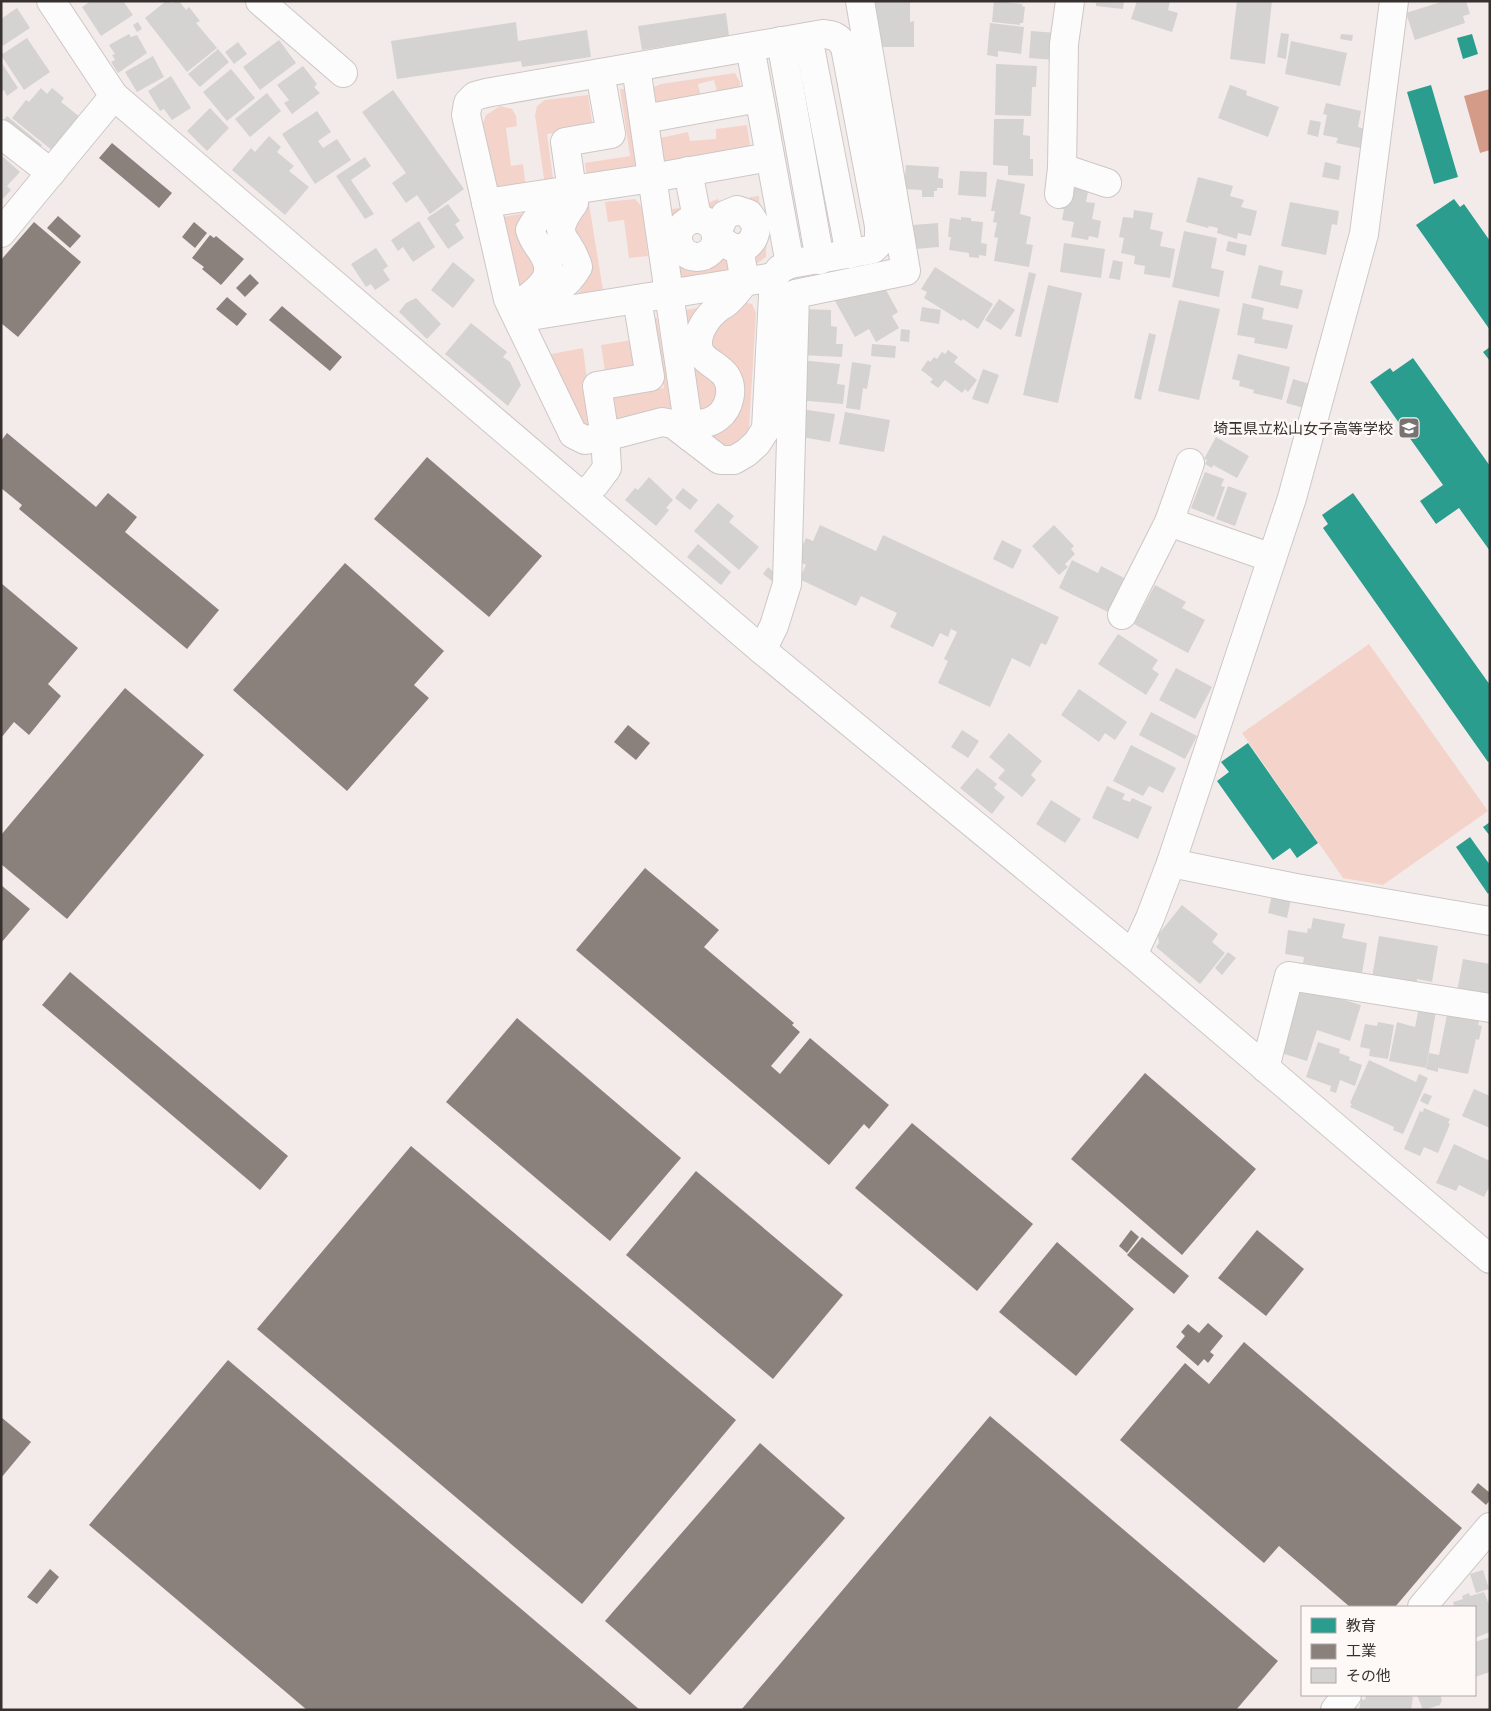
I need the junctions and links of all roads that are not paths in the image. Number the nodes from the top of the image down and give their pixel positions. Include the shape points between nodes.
1 (51, 1) edge
2 (260, 1) edge
3 (860, 1) edge
4 (1070, 1) edge
5 (1394, 1) edge
6 (781, 41) junction
7 (750, 47) junction
8 (636, 67) junction
9 (600, 73) junction
10 (343, 74) dead end
11 (114, 96) junction
12 (760, 98) junction
13 (644, 119) junction
14 (1, 134) edge
15 (770, 157) junction
16 (688, 171) junction
17 (52, 173) junction
18 (652, 178) junction
19 (1106, 183) dead end
20 (572, 190) junction
21 (486, 203) junction
22 (1, 233) edge
23 (820, 260) junction
24 (782, 270) junction
25 (745, 282) junction
26 (669, 293) junction
27 (637, 299) junction
28 (515, 313) junction
29 (689, 431) junction
30 (605, 437) junction
31 (1190, 462) dead end
32 (582, 496) junction
33 (1169, 522) junction
34 (1272, 558) junction
35 (1122, 615) dead end
36 (762, 650) junction
37 (1171, 862) junction
38 (1490, 921) edge
39 (1133, 955) junction
40 (1490, 1008) edge
41 (1265, 1068) junction
42 (1490, 1258) edge
43 (1490, 1527) edge
44 (1428, 1604) edge
45 (1346, 1696) edge
46 (1335, 1710) edge

1 - 11 street
2 - 10 street
3 - 36 street via 906,271 795,294 787,584 774,626
4 - 19 street via 1064,44 1061,181
5 - 34 street via 1364,234 1292,498
6 - 7 street
6 - 23 street
6 - 23 street via 808,37 850,254
7 - 8 street
7 - 12 street
8 - 9 street
8 - 13 street
9 - 20 street via 611,134 565,142
9 - 21 street via 475,96 468,104 466,115
11 - 17 street
11 - 32 street
12 - 13 street
12 - 15 street
13 - 18 street
14 - 17 street
15 - 16 street
15 - 24 street
16 - 18 street
16 - 25 street via 707,226 730,212 744,211 756,225 751,244 739,248
17 - 22 street
18 - 20 street
18 - 26 street
20 - 21 street
20 - 28 street via 574,203 560,227 578,267 572,279 561,289
21 - 28 street via 508,299
23 - 24 street
24 - 25 street
24 - 29 street via 766,429 757,443 734,460 720,460
25 - 26 street
25 - 29 street via 708,318 698,342 701,354 726,375 731,390 728,406 718,418
26 - 27 street
26 - 29 street
27 - 28 street
27 - 30 street via 650,377 597,386
28 - 30 street via 573,434 585,440
29 - 30 street via 662,422
30 - 32 street via 607,468
31 - 33 street
32 - 36 street
33 - 34 street
33 - 35 street
34 - 37 street
36 - 39 street
37 - 38 street via 1296,888
37 - 39 street
39 - 41 street
40 - 41 street via 1289,976
41 - 42 street
43 - 44 street
45 - 46 street

